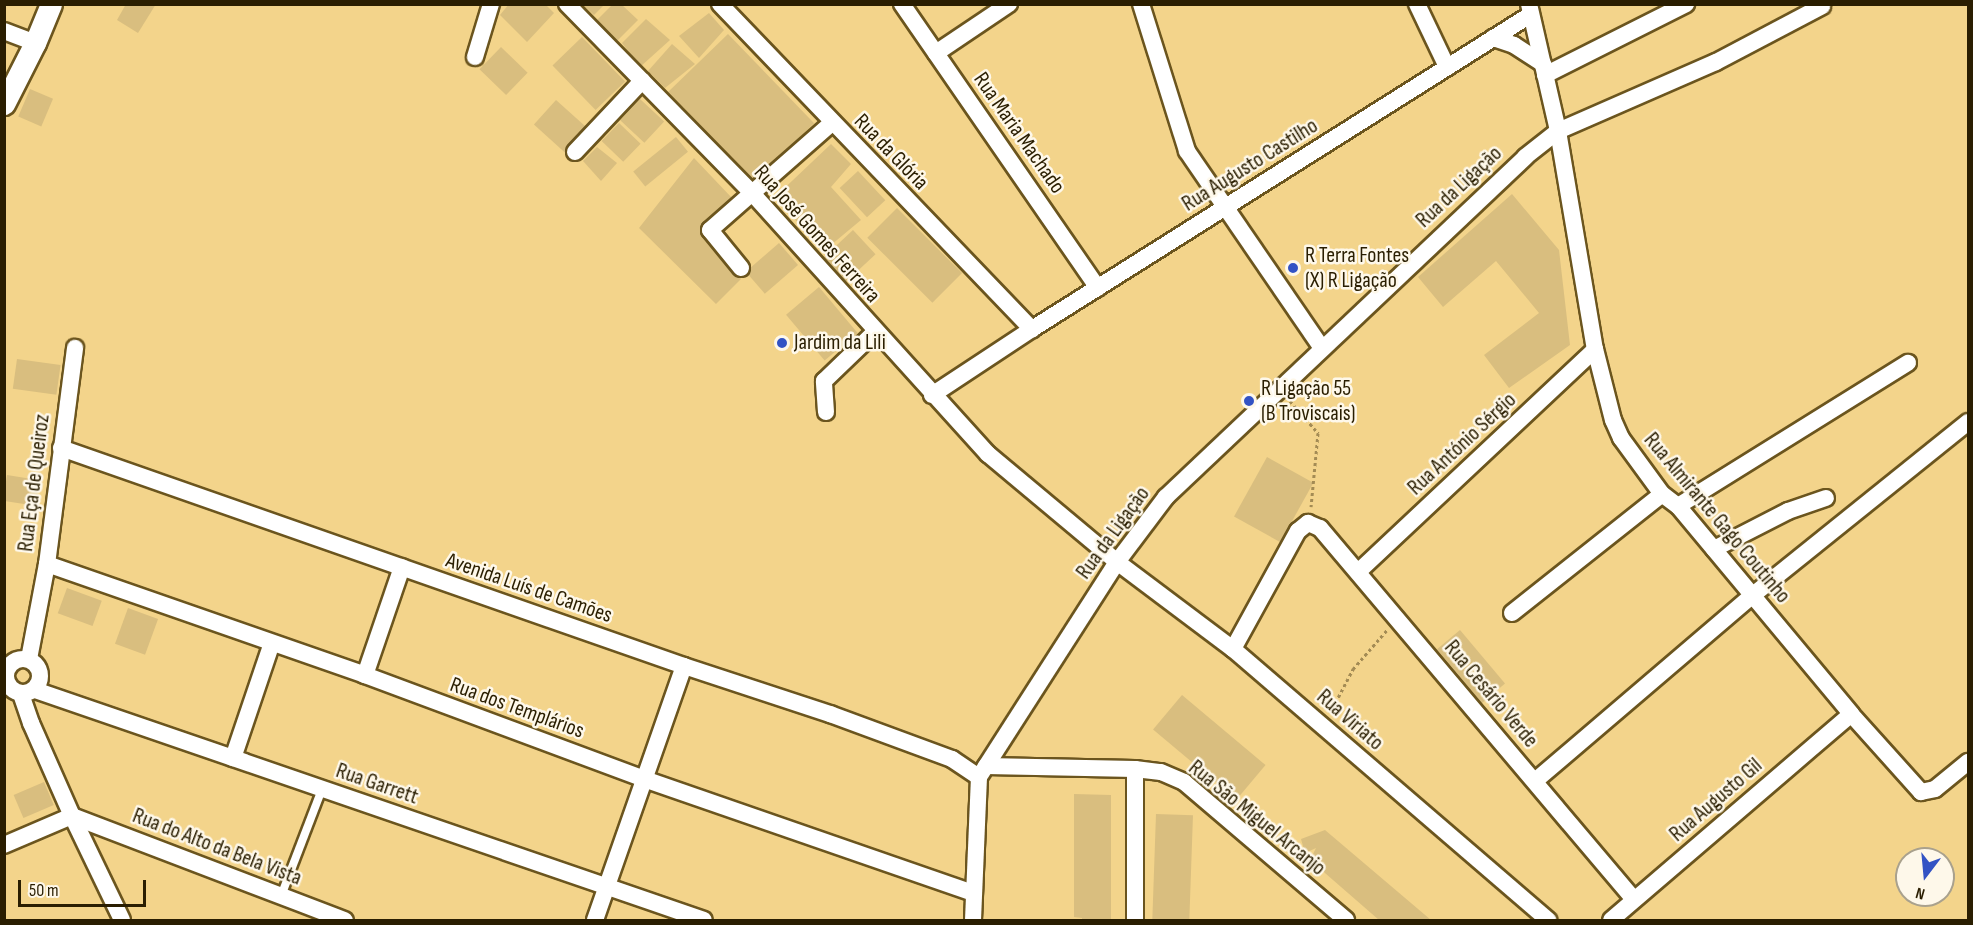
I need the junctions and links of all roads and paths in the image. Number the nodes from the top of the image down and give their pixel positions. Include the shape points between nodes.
1 (51, 4) edge
2 (491, 4) edge
3 (567, 4) edge
4 (720, 4) edge
5 (902, 4) edge
6 (1009, 4) edge
7 (1141, 4) edge
8 (1417, 4) edge
9 (1686, 4) edge
10 (1822, 6) edge
11 (1529, 10) edge
12 (4, 31) edge
13 (1493, 38) junction
14 (35, 44) junction
15 (936, 53) junction
16 (475, 57) dead end
17 (1447, 67) junction
18 (1544, 70) junction
19 (642, 81) junction
20 (4, 104) edge
21 (832, 123) junction
22 (1558, 131) junction
23 (575, 152) dead end
24 (752, 193) junction
25 (1225, 207) junction
26 (741, 268) dead end
27 (1098, 288) junction
28 (1032, 329) junction
29 (875, 332) junction
30 (1321, 347) junction
31 (75, 348) dead end
32 (1595, 350) junction
33 (1908, 363) dead end
34 (1279, 388) junction
35 (932, 395) junction
36 (826, 412) dead end
37 (1967, 426) edge
38 (61, 448) junction
39 (1662, 494) junction
40 (1826, 498) dead end
41 (1678, 506) junction
42 (1308, 523) junction
43 (1714, 549) junction
44 (1117, 562) junction
45 (46, 564) junction
46 (402, 567) junction
47 (1359, 571) junction
48 (1753, 595) junction
49 (1512, 613) dead end
50 (1398, 617) junction
51 (272, 643) junction
52 (1233, 649) junction
53 (29, 659) junction
54 (6, 666) edge
55 (684, 666) junction
56 (365, 675) junction
57 (28, 692) junction
58 (1851, 714) junction
59 (1323, 726) junction
60 (233, 758) junction
61 (1968, 762) edge
62 (1135, 769) junction
63 (983, 772) junction
64 (644, 779) junction
65 (1535, 781) junction
66 (322, 789) junction
67 (72, 816) junction
68 (4, 845) edge
69 (607, 886) junction
70 (973, 893) junction
71 (281, 896) junction
72 (1634, 899) junction
73 (122, 921) edge
74 (345, 921) edge
75 (595, 921) edge
76 (704, 921) edge
77 (973, 921) edge
78 (1135, 921) edge
79 (1346, 921) edge
80 (1548, 921) edge
81 (1611, 921) edge

1 - 14 street
2 - 16 street
3 - 19 street, Rua José Gomes Ferreira
4 - 21 street, Rua da Glória
5 - 15 street, Rua Maria Machado
6 - 15 street
7 - 25 street via 1187,151
8 - 17 street
9 - 18 street
10 - 22 street, Rua da Ligação via 1716,62
11 - 13 street, Rua Augusto Castilho
11 - 18 street, Rua Almirante Gago Coutinho
12 - 14 street
13 - 17 street, Rua Augusto Castilho
13 - 18 street via 1514,45
14 - 20 street
15 - 27 street, Rua Maria Machado
17 - 25 street, Rua Augusto Castilho
18 - 22 street, Rua Almirante Gago Coutinho
19 - 23 street
19 - 24 street, Rua José Gomes Ferreira
21 - 24 street
21 - 28 street, Rua da Glória
22 - 30 street, Rua da Ligação via 1525,157
22 - 32 street, Rua Almirante Gago Coutinho
24 - 26 street via 710,230
24 - 29 street, Rua José Gomes Ferreira
25 - 27 street, Rua Augusto Castilho
25 - 30 street
27 - 28 street, Rua Augusto Castilho
28 - 35 street, Rua Augusto Castilho
29 - 35 street, Rua José Gomes Ferreira
29 - 36 street via 824,381
30 - 34 street, Rua da Ligação
31 - 38 street, Rua Eça de Queiroz
32 - 39 street, Rua Almirante Gago Coutinho via 1621,438
32 - 47 street, Rua António Sérgio
33 - 41 street
34 - 42 path via 1318,433
34 - 44 street, Rua da Ligação via 1166,496
35 - 44 street, Rua José Gomes Ferreira via 988,454
37 - 48 street
38 - 45 street, Rua Eça de Queiroz
38 - 46 street, Avenida Luís de Camões
39 - 41 street, Rua Almirante Gago Coutinho
39 - 49 street
40 - 43 street via 1788,511
41 - 43 street, Rua Almirante Gago Coutinho
42 - 47 street, Rua Cesário Verde via 1320,528
42 - 52 street via 1298,531
43 - 48 street, Rua Almirante Gago Coutinho
44 - 52 street, Rua Viriato
44 - 63 street, Rua da Ligação
45 - 51 street, Rua dos Templários
45 - 53 street, Rua Eça de Queiroz
46 - 55 street, Avenida Luís de Camões
46 - 56 street
47 - 50 street, Rua Cesário Verde
48 - 58 street, Rua Almirante Gago Coutinho
48 - 65 street
50 - 59 path via 1353,669
50 - 65 street, Rua Cesário Verde
51 - 56 street, Rua dos Templários
51 - 60 street
52 - 59 street, Rua Viriato
53 - 54 street
53 - 57 street via 38,667 41,679
54 - 57 street via 7,684
55 - 63 street, Avenida Luís de Camões via 911,743
55 - 64 street
56 - 64 street, Rua dos Templários
57 - 60 street, Rua Garrett
57 - 67 street via 31,723
58 - 61 street, Rua Almirante Gago Coutinho via 1921,792 1935,789
58 - 72 street, Rua Augusto Gil
59 - 80 street, Rua Viriato
60 - 66 street, Rua Garrett
62 - 63 street, Rua São Miguel Arcanjo
62 - 78 street
62 - 79 street, Rua São Miguel Arcanjo via 1161,772 1184,782
63 - 70 street
64 - 69 street
64 - 70 street, Rua dos Templários
65 - 72 street, Rua Cesário Verde
66 - 69 street, Rua Garrett
66 - 71 lane
67 - 68 street
67 - 71 street, Rua do Alto da Bela Vista
67 - 73 street
69 - 75 street
69 - 76 street, Rua Garrett
70 - 77 street
71 - 74 street, Rua do Alto da Bela Vista
72 - 81 street, Rua Augusto Gil

